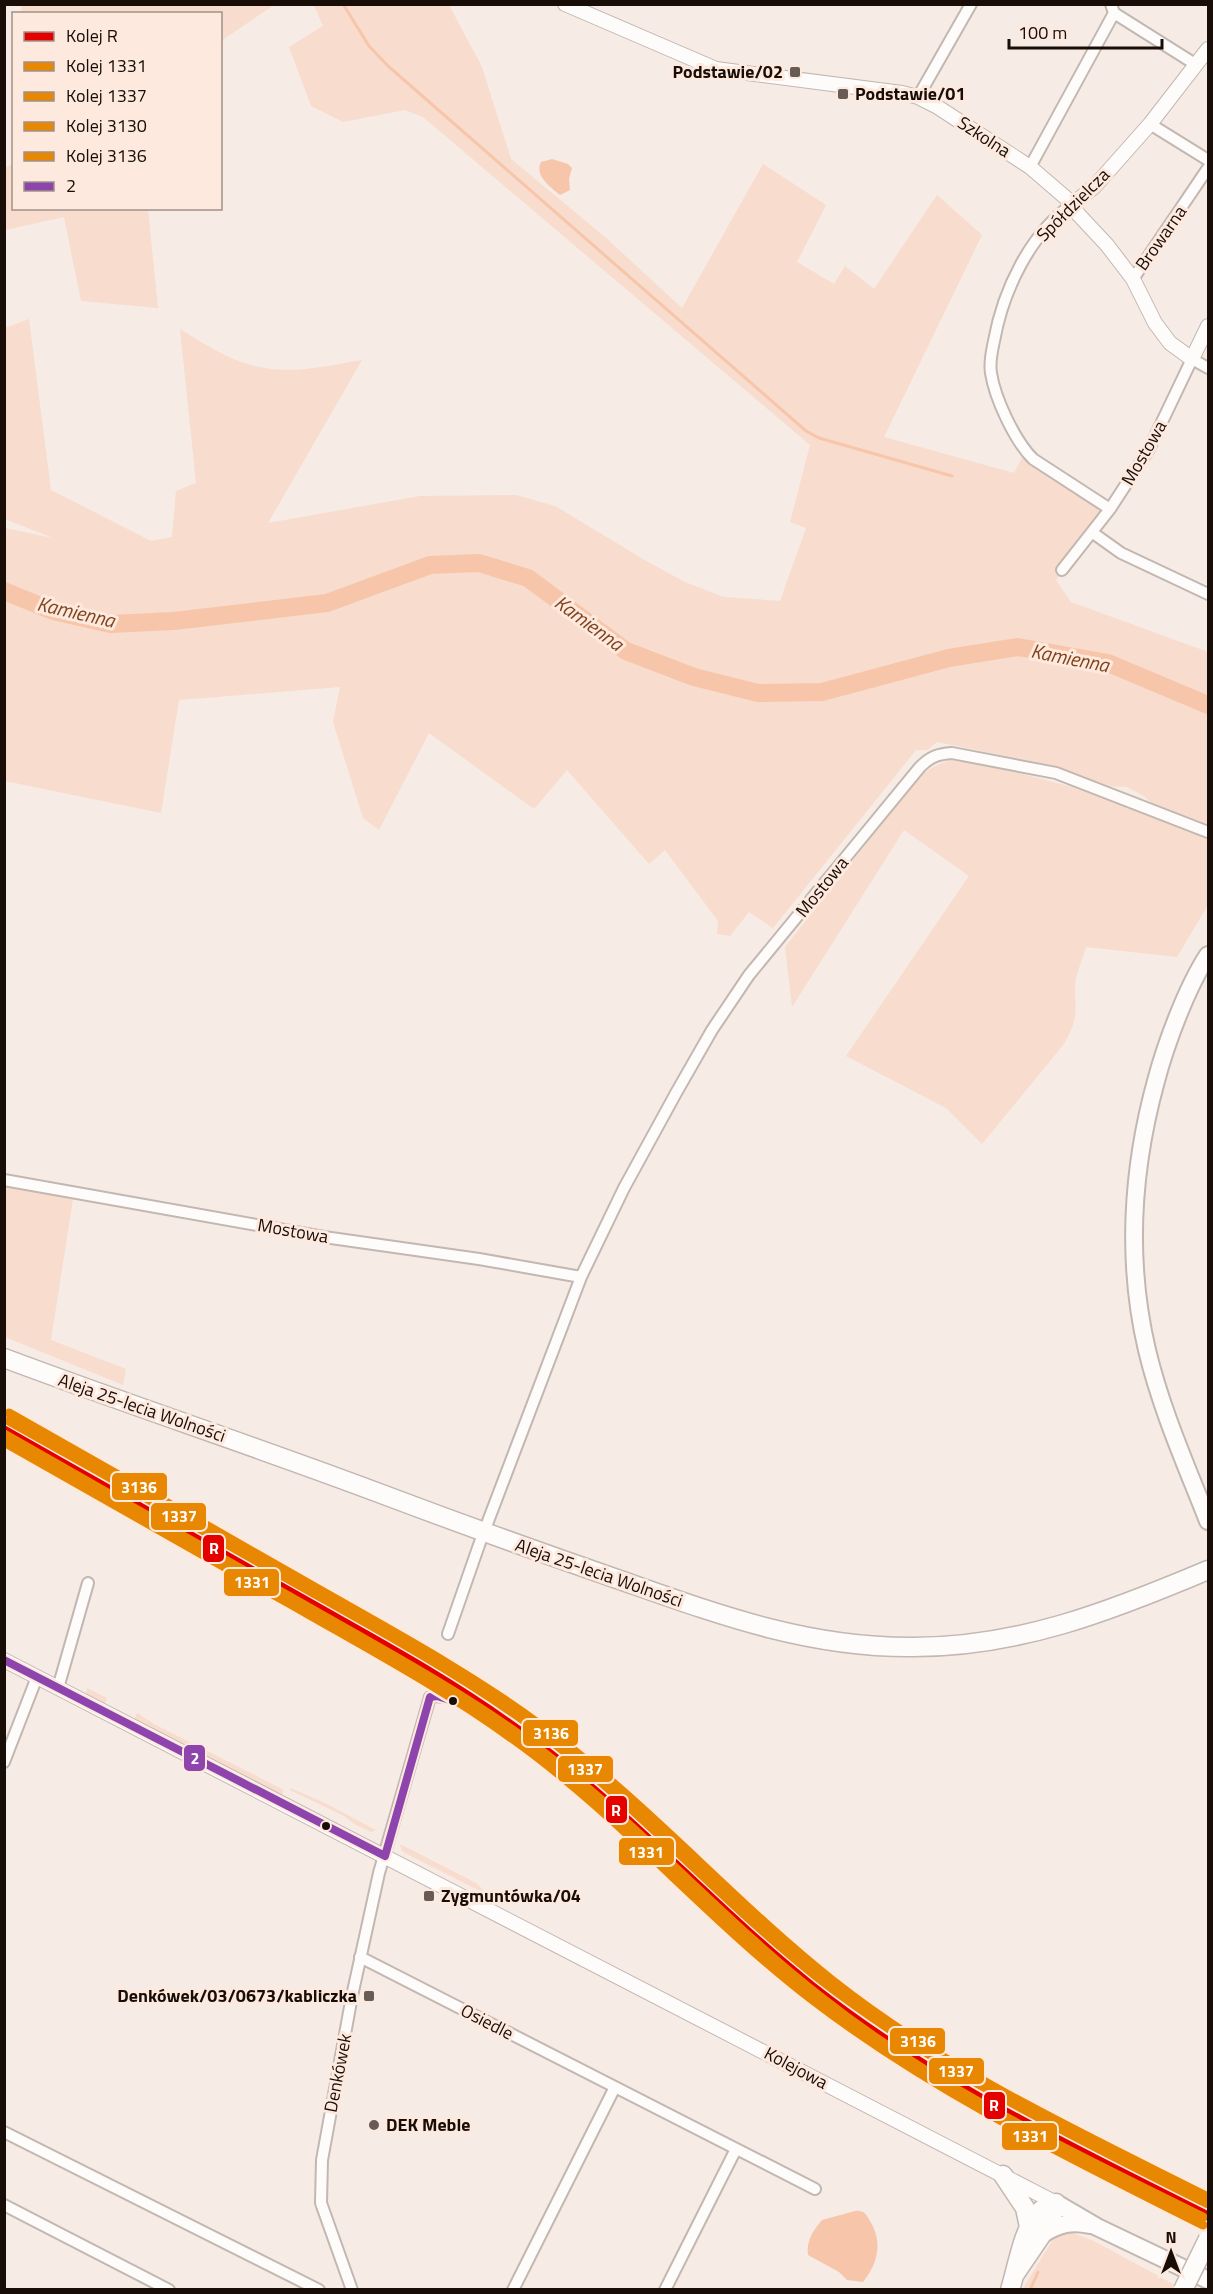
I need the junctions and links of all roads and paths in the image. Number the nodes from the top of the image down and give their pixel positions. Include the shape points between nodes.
1 (565, 4) edge
2 (971, 4) edge
3 (1112, 9) edge
4 (1208, 52) edge
5 (1195, 64) junction
6 (918, 97) junction
7 (1150, 123) junction
8 (1209, 160) edge
9 (1030, 167) junction
10 (1209, 168) edge
11 (1073, 204) junction
12 (1133, 279) junction
13 (1209, 326) edge
14 (1192, 359) junction
15 (1209, 368) edge
16 (1110, 509) junction
17 (1093, 533) junction
18 (1062, 570) dead end
19 (1209, 594) edge
20 (1209, 832) edge
21 (1209, 955) edge
22 (4, 1180) edge
23 (581, 1277) junction
24 (4, 1358) edge
25 (1209, 1521) edge
26 (484, 1533) junction
27 (1209, 1570) edge
28 (88, 1583) dead end
29 (448, 1634) dead end
30 (4, 1660) edge
31 (37, 1677) junction
32 (58, 1688) junction
33 (4, 1762) edge
34 (385, 1856) junction
35 (694, 1896) dead end
36 (360, 1957) junction
37 (615, 2088) junction
38 (4, 2132) edge
39 (736, 2149) junction
40 (1003, 2175) junction
41 (815, 2189) dead end
42 (1056, 2202) junction
43 (4, 2205) edge
44 (1097, 2227) junction
45 (1036, 2231) junction
46 (1209, 2239) edge
47 (1209, 2280) edge
48 (1012, 2282) edge
49 (169, 2289) edge
50 (319, 2289) edge
51 (352, 2289) edge
52 (513, 2289) edge
53 (665, 2289) edge
54 (1183, 2289) edge

1 - 6 street, Szkolna via 716,69
2 - 6 street
3 - 5 street
3 - 9 street
4 - 5 street, Spółdzielcza
5 - 7 street, Spółdzielcza
6 - 9 street, Szkolna
7 - 8 street
7 - 11 street, Spółdzielcza via 1095,186
9 - 11 street, Szkolna
10 - 12 street, Browarna
11 - 12 street, Browarna
11 - 16 street, Spółdzielcza via 1055,220 1017,269 1001,309 991,373 1013,433 1025,452
12 - 14 street, Browarna via 1155,323 1170,343
13 - 14 street, Mostowa
14 - 15 street
14 - 16 street, Mostowa via 1149,449
16 - 17 street, Mostowa
17 - 18 street, Mostowa
17 - 19 street via 1121,553
20 - 23 street, Mostowa via 1056,773 952,753 928,758 731,1001 624,1188
21 - 25 main road via 1162,1056 1150,1102 1140,1148 1134,1254 1137,1295 1156,1384
22 - 23 street, Mostowa via 324,1237
23 - 26 street, Mostowa
24 - 26 main road, Aleja 25-lecia Wolności
26 - 27 main road, Aleja 25-lecia Wolności via 780,1632 861,1645 946,1645 1048,1629 1136,1601
26 - 29 street, Mostowa
28 - 32 street
30 - 31 street, Kolejowa
31 - 32 street, Kolejowa
31 - 33 street
32 - 34 street, Kolejowa
34 - 35 street via 430,1697 436,1696 479,1713 548,1762 619,1822
34 - 36 street, Denkówek
34 - 40 street, Kolejowa
36 - 37 street, Osiedle
36 - 51 street, Denkówek via 320,2179 326,2222
37 - 39 street, Osiedle
37 - 52 street
38 - 50 street
39 - 41 street, Osiedle
39 - 53 street
40 - 42 street, Kolejowa
40 - 45 main road
42 - 44 main road, Kolejowa
42 - 45 main road via 1038,2212
43 - 49 street
44 - 45 main road via 1069,2223
44 - 47 main road, Kolejowa
45 - 48 main road
46 - 54 main road, bridge

